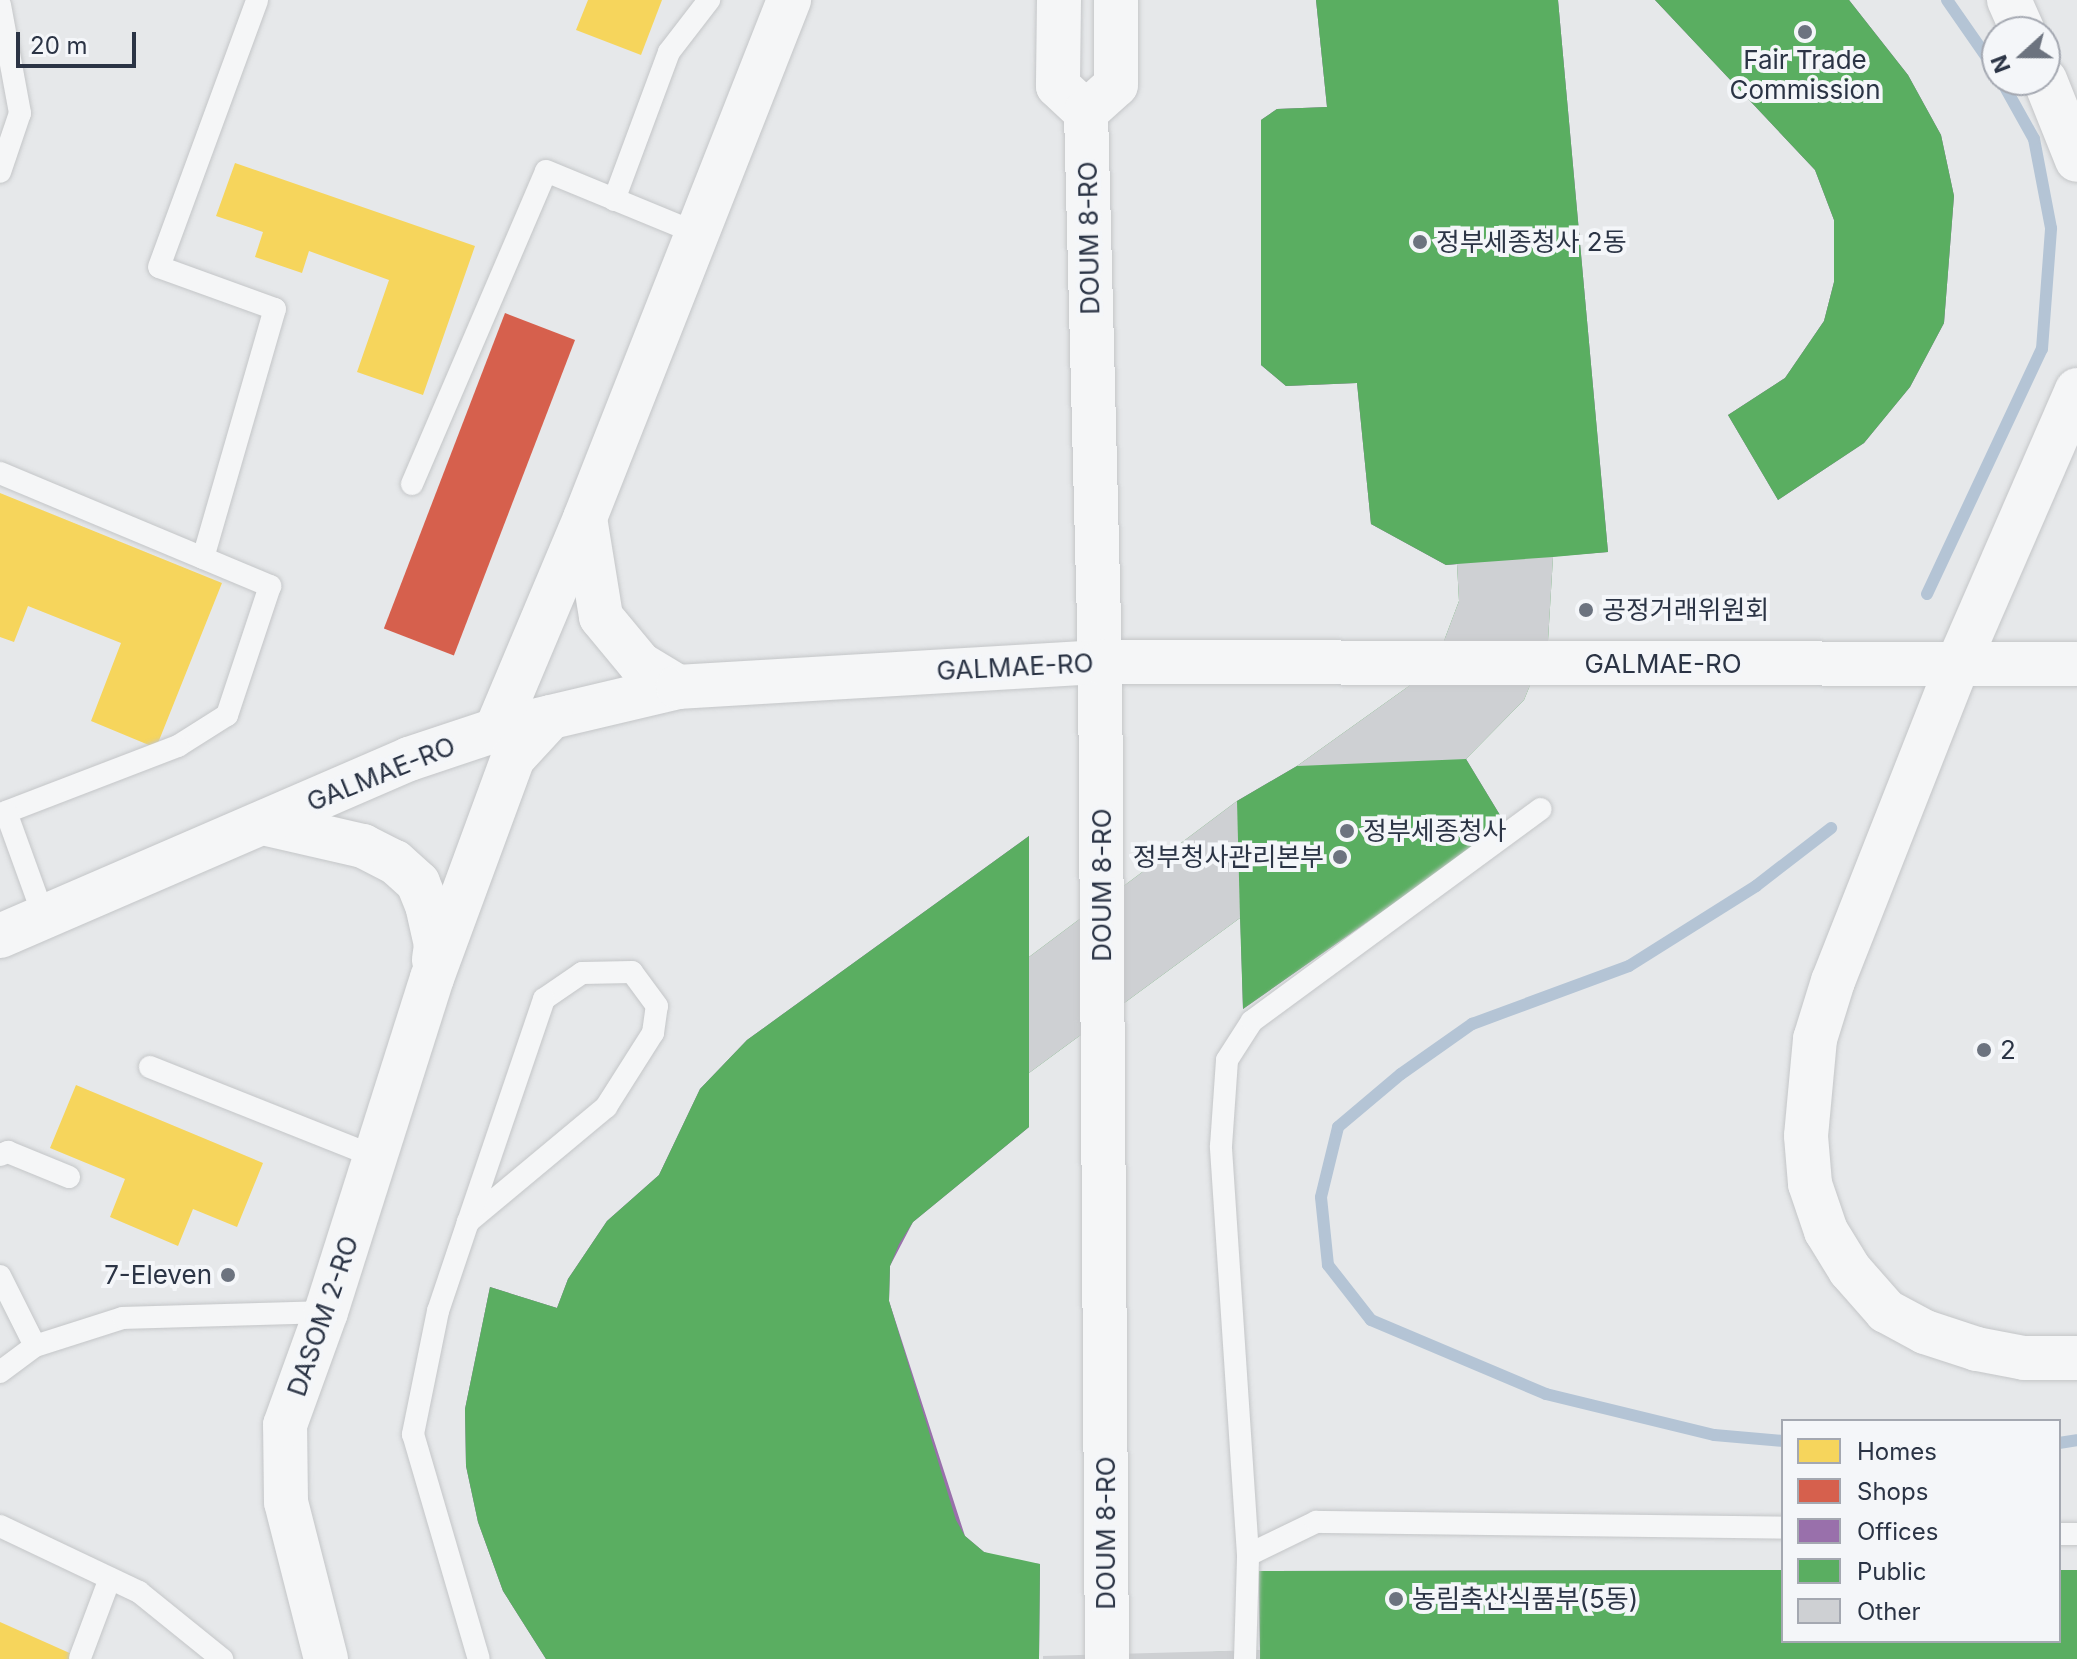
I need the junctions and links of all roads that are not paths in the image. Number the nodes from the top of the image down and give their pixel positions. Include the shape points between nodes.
1 (257, 0) edge
2 (709, 0) edge
3 (789, 0) edge
4 (1059, 0) edge
5 (1116, 0) edge
6 (0, 5) edge
7 (2051, 96) edge
8 (1086, 112) junction
9 (2077, 160) edge
10 (0, 172) edge
11 (614, 200) junction
12 (699, 234) junction
13 (2077, 390) edge
14 (0, 473) edge
15 (412, 484) dead end
16 (585, 518) junction
17 (203, 558) junction
18 (1100, 662) junction
19 (1958, 664) junction
20 (2077, 664) edge
21 (678, 687) junction
22 (551, 717) junction
23 (496, 730) junction
24 (1541, 809) dead end
25 (263, 823) junction
26 (44, 917) junction
27 (0, 936) edge
28 (432, 978) junction
29 (150, 1067) dead end
30 (0, 1155) edge
31 (376, 1157) junction
32 (69, 1177) dead end
33 (468, 1222) junction
34 (0, 1276) edge
35 (326, 1312) junction
36 (35, 1346) junction
37 (2077, 1358) edge
38 (0, 1372) edge
39 (0, 1526) edge
40 (1781, 1528) edge
41 (1248, 1555) junction
42 (110, 1578) junction
43 (80, 1658) edge
44 (222, 1659) edge
45 (326, 1659) edge
46 (479, 1659) edge
47 (1107, 1659) edge
48 (1245, 1659) edge

1 - 17 lane via 159,267 275,309
2 - 11 lane via 669,52
3 - 12 street
4 - 8 street via 1058,86
5 - 8 street via 1116,85
6 - 10 lane via 20,113
7 - 9 street
8 - 18 street, DOUM 8-RO
11 - 12 lane
11 - 15 lane via 546,171
12 - 16 street
13 - 19 street
14 - 17 lane
16 - 21 street via 601,617 640,664
16 - 23 street
17 - 26 lane via 270,586 227,715 178,746 6,812
18 - 19 street, GALMAE-RO
18 - 21 street, GALMAE-RO
18 - 47 street, DOUM 8-RO
19 - 20 street, GALMAE-RO
19 - 37 street via 1815,1039 1806,1092 1810,1184 1826,1231 1850,1270 1886,1311 1925,1332 1977,1349 2024,1358
21 - 22 street, GALMAE-RO
22 - 23 street, GALMAE-RO
22 - 28 street via 513,758
23 - 25 street, GALMAE-RO via 409,759
24 - 41 lane via 1252,1021 1227,1060 1221,1146
25 - 26 street, GALMAE-RO
25 - 28 street via 363,846 395,862 418,883 436,945
26 - 27 street, GALMAE-RO
28 - 31 street, DASOM 2-RO
29 - 31 lane
30 - 32 lane via 8,1152
31 - 35 street, DASOM 2-RO
33 - 33 lane via 544,999 582,973 632,972 657,1006 653,1033 606,1107
33 - 46 lane via 438,1311 413,1434
34 - 36 lane
35 - 36 lane via 123,1318
35 - 45 street, DASOM 2-RO via 285,1425 286,1502
36 - 38 lane
39 - 42 lane
40 - 41 lane via 1316,1522
41 - 48 lane
42 - 43 lane
42 - 44 lane via 139,1592

